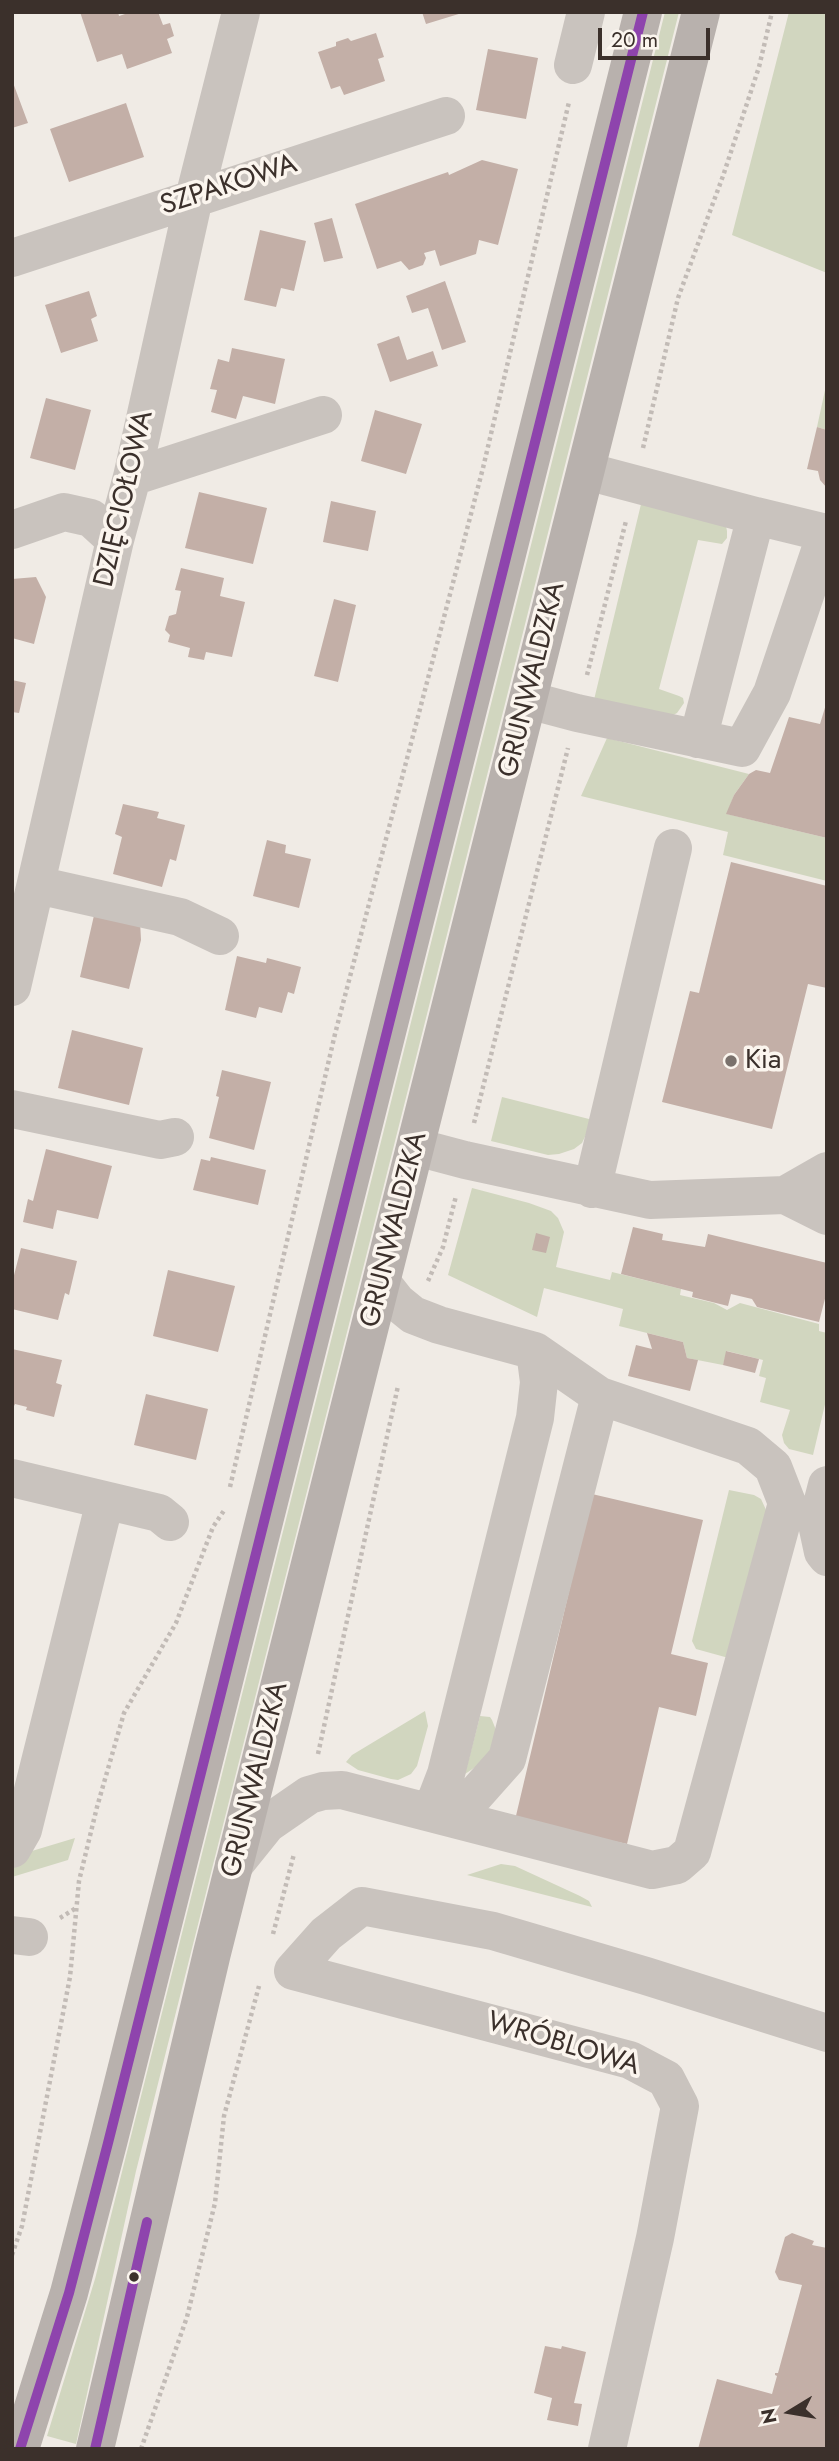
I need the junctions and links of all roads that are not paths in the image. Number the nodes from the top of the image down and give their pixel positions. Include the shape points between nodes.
1 (241, 12) edge
2 (586, 12) edge
3 (643, 12) edge
4 (701, 12) edge
5 (573, 65) road end
6 (446, 116) dead end
7 (194, 198) junction
8 (12, 258) edge
9 (323, 415) dead end
10 (586, 471) junction
11 (132, 477) junction
12 (756, 516) junction
13 (12, 530) edge
14 (826, 533) edge
15 (115, 540) junction
16 (528, 700) junction
17 (698, 739) junction
18 (673, 848) dead end
19 (37, 885) junction
20 (220, 936) dead end
21 (12, 987) edge
22 (12, 1109) edge
23 (175, 1137) dead end
24 (416, 1147) junction
25 (827, 1171) edge
26 (592, 1189) junction
27 (785, 1195) junction
28 (827, 1216) edge
29 (382, 1283) junction
30 (535, 1351) junction
31 (600, 1396) junction
32 (12, 1478) edge
33 (827, 1485) edge
34 (105, 1501) junction
35 (170, 1522) dead end
36 (827, 1557) edge
37 (431, 1814) junction
38 (12, 1849) edge
39 (234, 1865) junction
40 (827, 2033) edge
41 (20, 2449) edge
42 (95, 2449) edge
43 (607, 2449) edge

1 - 7 street, DZIĘCIOŁOWA
2 - 5 street
3 - 41 main road, GRUNWALDZKA via 108,2143 69,2293
4 - 10 main road, GRUNWALDZKA
6 - 7 street, SZPAKOWA
7 - 8 street, SZPAKOWA
7 - 11 street, DZIĘCIOŁOWA
9 - 11 street
10 - 12 street
10 - 16 main road, GRUNWALDZKA
11 - 15 street, DZIĘCIOŁOWA
12 - 14 street
12 - 17 street
13 - 15 street via 64,512 91,518
14 - 17 street via 772,693 742,748
15 - 19 street, DZIĘCIOŁOWA
16 - 17 street
16 - 24 main road, GRUNWALDZKA
18 - 26 street
19 - 20 street via 180,917
19 - 21 street, DZIĘCIOŁOWA
22 - 23 street via 160,1140
24 - 26 street
24 - 29 main road, GRUNWALDZKA
25 - 27 street
26 - 27 street via 650,1200
27 - 28 street
29 - 30 street via 413,1315
29 - 39 main road, GRUNWALDZKA
30 - 31 street
30 - 37 street via 539,1382 535,1418 446,1774
31 - 37 street via 507,1759 475,1795
31 - 37 street via 748,1446 773,1467 787,1503 692,1852 677,1865 652,1870
32 - 34 street
33 - 36 street via 817,1524
34 - 35 street via 159,1513
34 - 38 street via 23,1830
37 - 39 street via 342,1790 323,1791 309,1795 267,1824
39 - 42 main road, GRUNWALDZKA
40 - 43 street, WRÓBLOWA via 493,1931 362,1906 278,1974 630,2060 666,2079 680,2106

